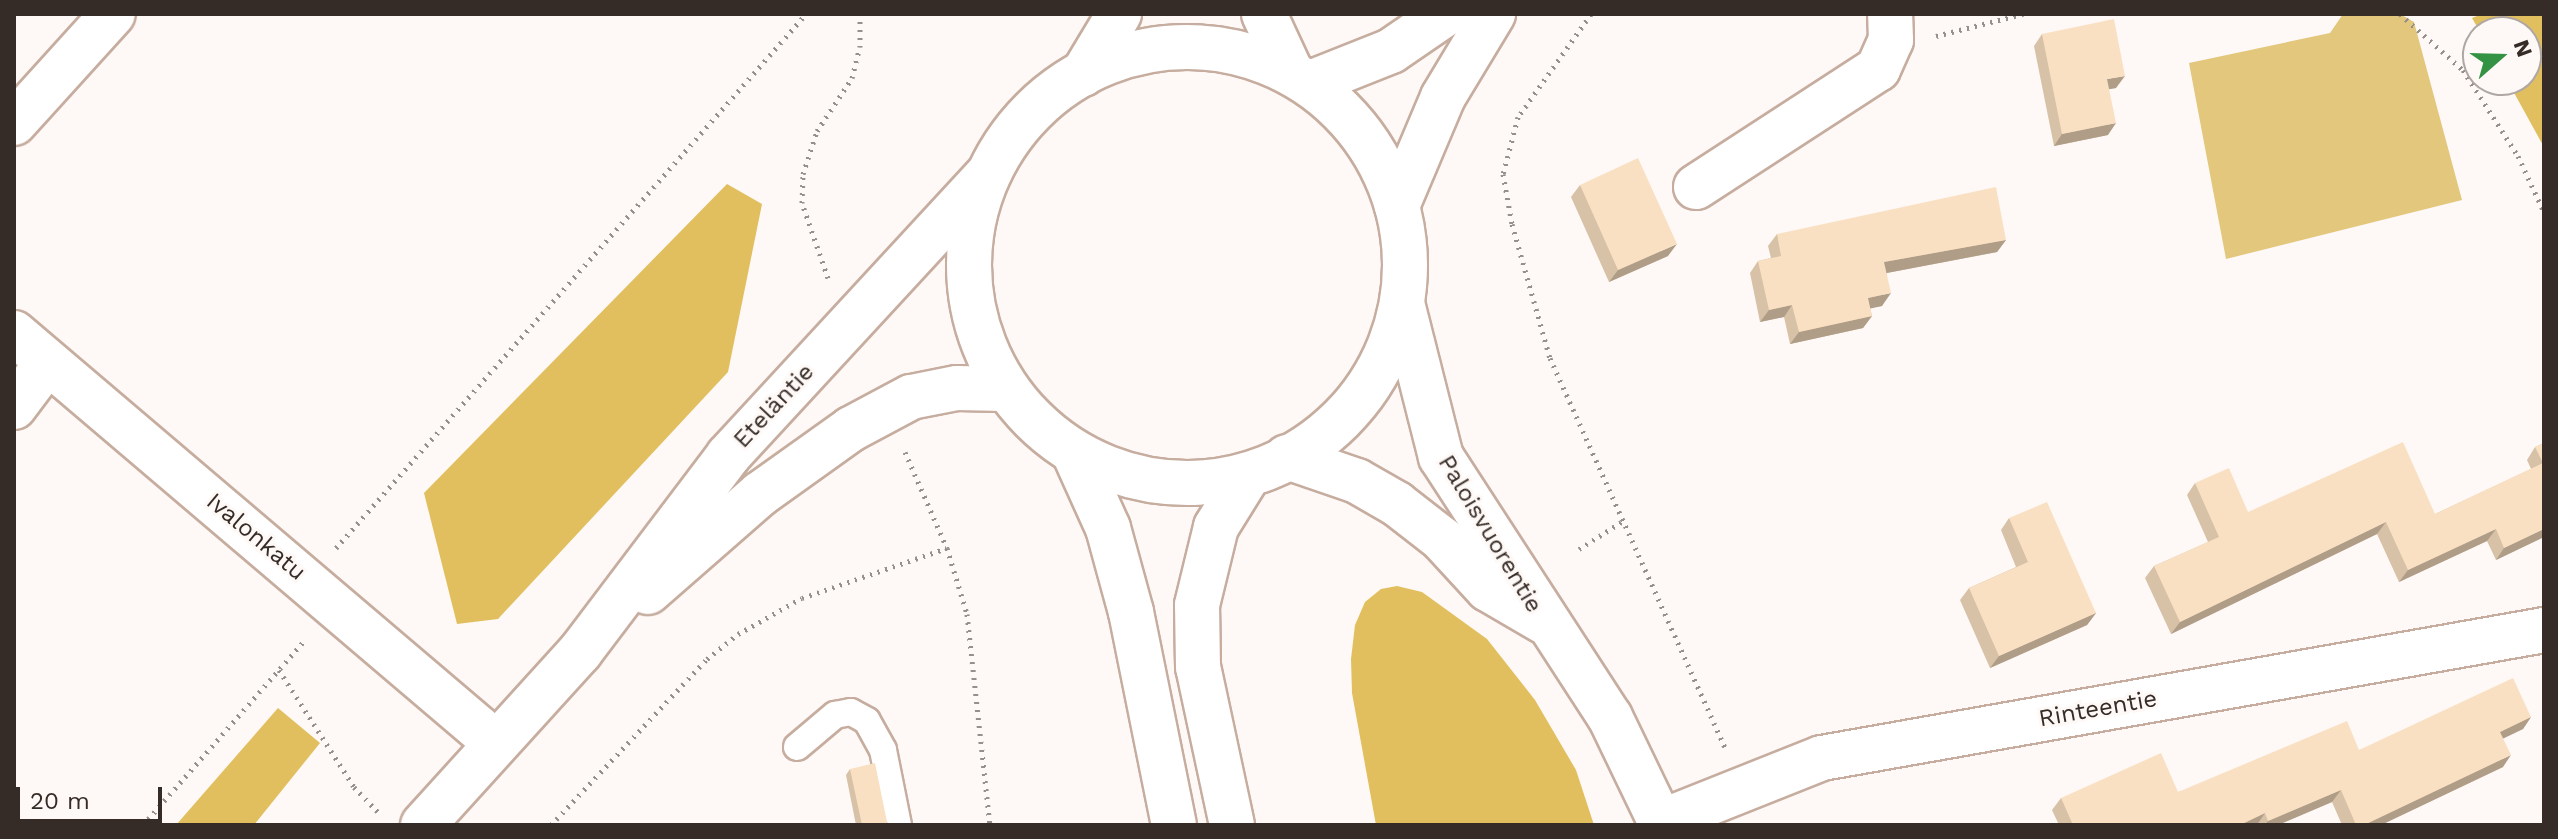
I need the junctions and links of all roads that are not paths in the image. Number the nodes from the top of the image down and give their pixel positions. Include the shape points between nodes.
1 (113, 14) edge
2 (1119, 14) edge
3 (1264, 14) edge
4 (1445, 14) edge
5 (1493, 14) edge
6 (1891, 27) edge
7 (1083, 74) junction
8 (1302, 76) junction
9 (14, 123) edge
10 (986, 176) junction
11 (1696, 187) dead end
12 (1397, 206) junction
13 (1403, 307) junction
14 (14, 333) edge
15 (47, 363) junction
16 (1004, 389) junction
17 (14, 407) edge
18 (1075, 455) junction
19 (1268, 466) junction
20 (1543, 621) junction
21 (2544, 630) edge
22 (580, 652) junction
23 (496, 743) junction
24 (797, 747) dead end
25 (1662, 824) edge
26 (423, 825) edge
27 (898, 825) edge
28 (1174, 825) edge
29 (1232, 825) edge

1 - 9 street
2 - 7 street
3 - 8 street
4 - 8 street via 1391,51
5 - 12 street via 1443,97
6 - 11 street via 1878,69
7 - 8 street via 1145,54 1194,49 1240,54
7 - 10 street via 1028,112
8 - 12 street via 1375,153
10 - 16 street via 970,238 973,292 983,344
10 - 22 street, Eteläntie via 728,456
12 - 13 street via 1406,266
13 - 19 street via 1369,389 1330,430
13 - 20 street, Paloisvuorentie via 1441,457 1515,565
14 - 15 street, Ivalonkatu
15 - 17 street
15 - 23 street, Ivalonkatu
16 - 18 street
16 - 22 street, Eteläntie via 957,388 911,397 851,429 760,494
18 - 19 street via 1156,481 1202,483
18 - 28 street via 1108,528 1131,612
19 - 20 street, Paloisvuorentie via 1357,481 1442,539 1488,589
19 - 29 street via 1216,527 1197,605 1198,667
20 - 25 street, Paloisvuorentie via 1610,717
21 - 25 street, Rinteentie via 1822,758
22 - 23 street, Eteläntie
23 - 26 street, Eteläntie
24 - 27 lane via 835,715 851,712 867,721 883,750

